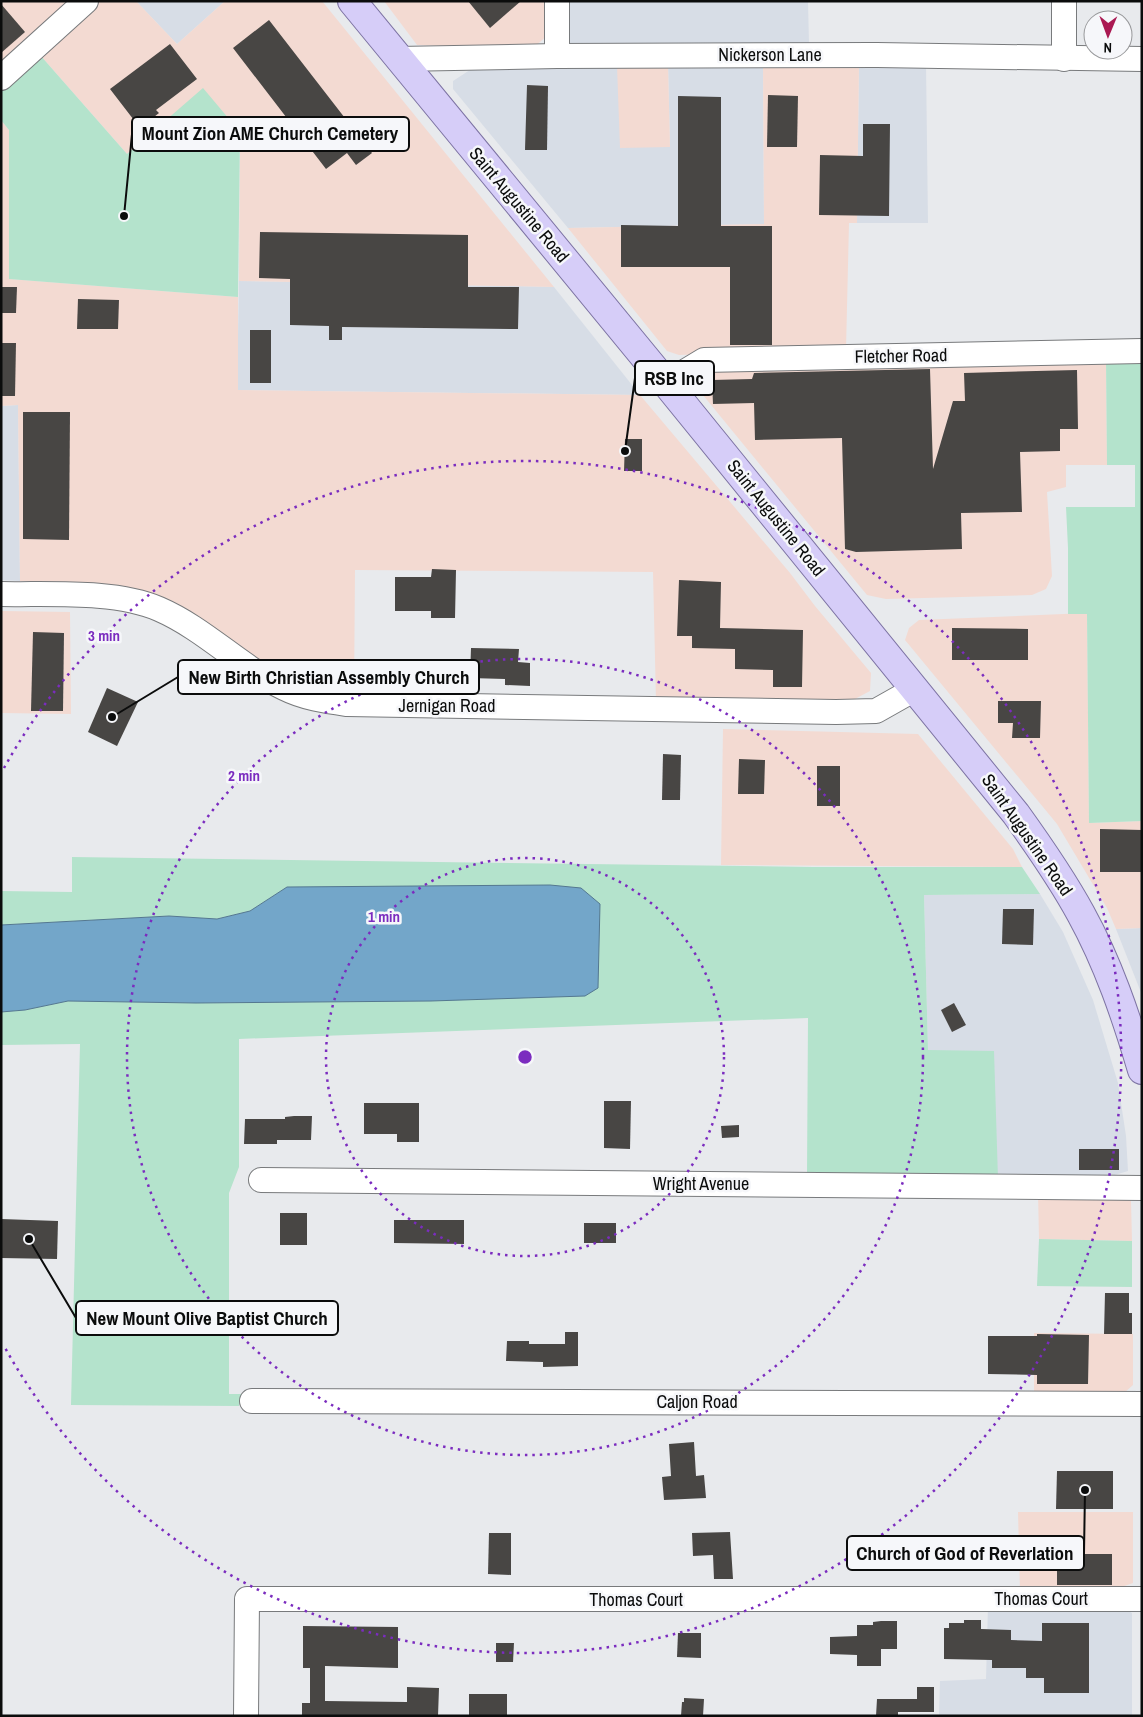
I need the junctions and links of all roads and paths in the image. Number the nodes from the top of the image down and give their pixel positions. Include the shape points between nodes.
1 (86, 1) edge
2 (352, 1) edge
3 (557, 1) edge
4 (1064, 1) edge
5 (557, 56) junction
6 (398, 59) junction
7 (1064, 59) junction
8 (1142, 59) edge
9 (1, 78) edge
10 (1142, 351) edge
11 (666, 382) junction
12 (1, 594) edge
13 (915, 689) junction
14 (1142, 1070) edge
15 (261, 1180) dead end
16 (1142, 1188) edge
17 (252, 1401) dead end
18 (1142, 1404) edge
19 (1142, 1599) edge
20 (246, 1716) edge

1 - 9 street
2 - 6 main road, Saint Augustine Road
3 - 5 street
4 - 7 street
5 - 6 street, Nickerson Lane
5 - 7 street, Nickerson Lane via 877,55
6 - 11 main road, Saint Augustine Road
7 - 8 street, Nickerson Lane
10 - 11 street, Fletcher Road via 704,360
11 - 13 main road, Saint Augustine Road
12 - 13 street, Jernigan Road via 90,596 143,603 173,616 284,688 315,699 347,704 876,711
13 - 14 main road, Saint Augustine Road via 1016,814 1081,913 1127,1019
15 - 16 street, Wright Avenue
17 - 18 street, Caljon Road
19 - 20 street, Thomas Court via 247,1599

